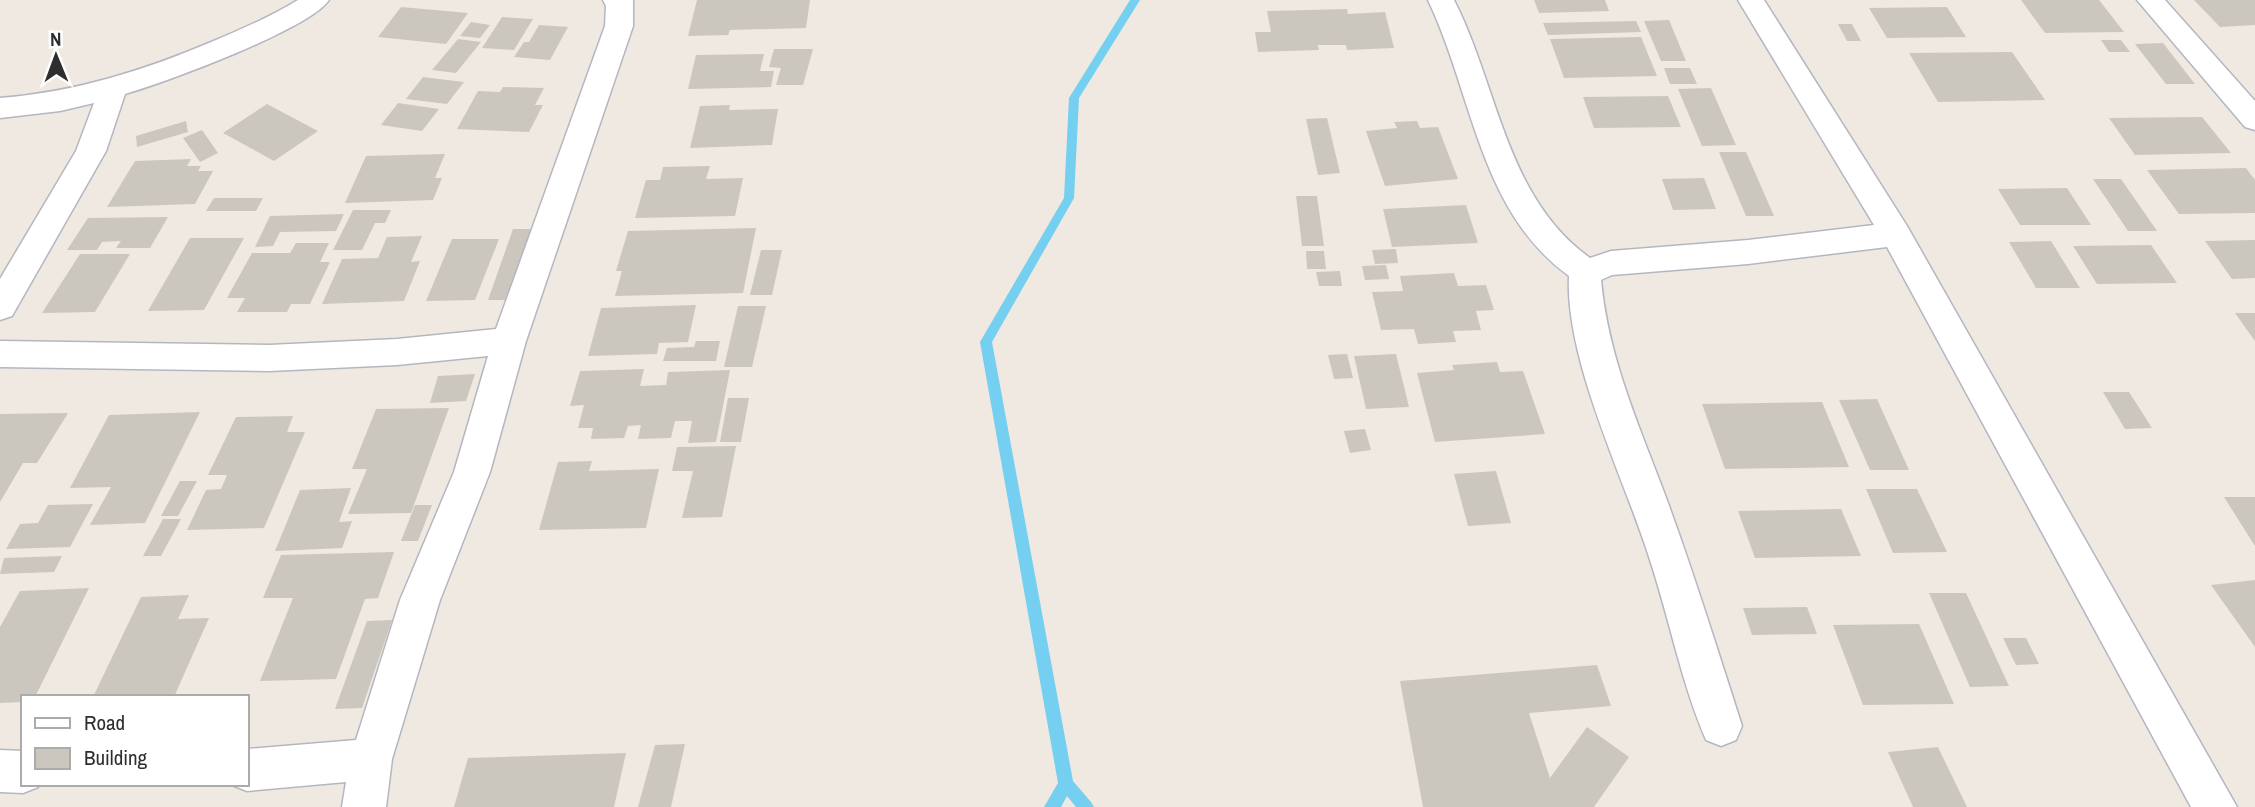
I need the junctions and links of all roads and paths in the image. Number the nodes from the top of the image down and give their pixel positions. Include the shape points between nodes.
1 (316, 0) edge
2 (616, 0) edge
3 (1441, 0) edge
4 (1751, 0) edge
5 (2150, 0) edge
6 (113, 89) junction
7 (0, 108) edge
8 (2255, 120) edge
9 (1896, 234) junction
10 (1587, 272) junction
11 (0, 307) edge
12 (509, 341) junction
13 (0, 354) edge
14 (1721, 726) dead end
15 (371, 759) junction
16 (248, 770) edge
17 (0, 771) edge
18 (21, 772) edge
19 (364, 807) edge
20 (2215, 807) edge

1 - 6 street via 292,17 202,57
2 - 12 street via 620,1 619,26
3 - 10 street via 1470,65 1515,191 1539,231
4 - 9 street
5 - 8 street
6 - 7 street via 36,106
6 - 11 street via 91,151
9 - 10 street via 1611,263
9 - 20 street
10 - 14 street via 1585,312 1608,392 1649,501
12 - 13 street via 269,358
12 - 15 street via 472,472 420,600
15 - 16 street
15 - 19 street
17 - 18 street

